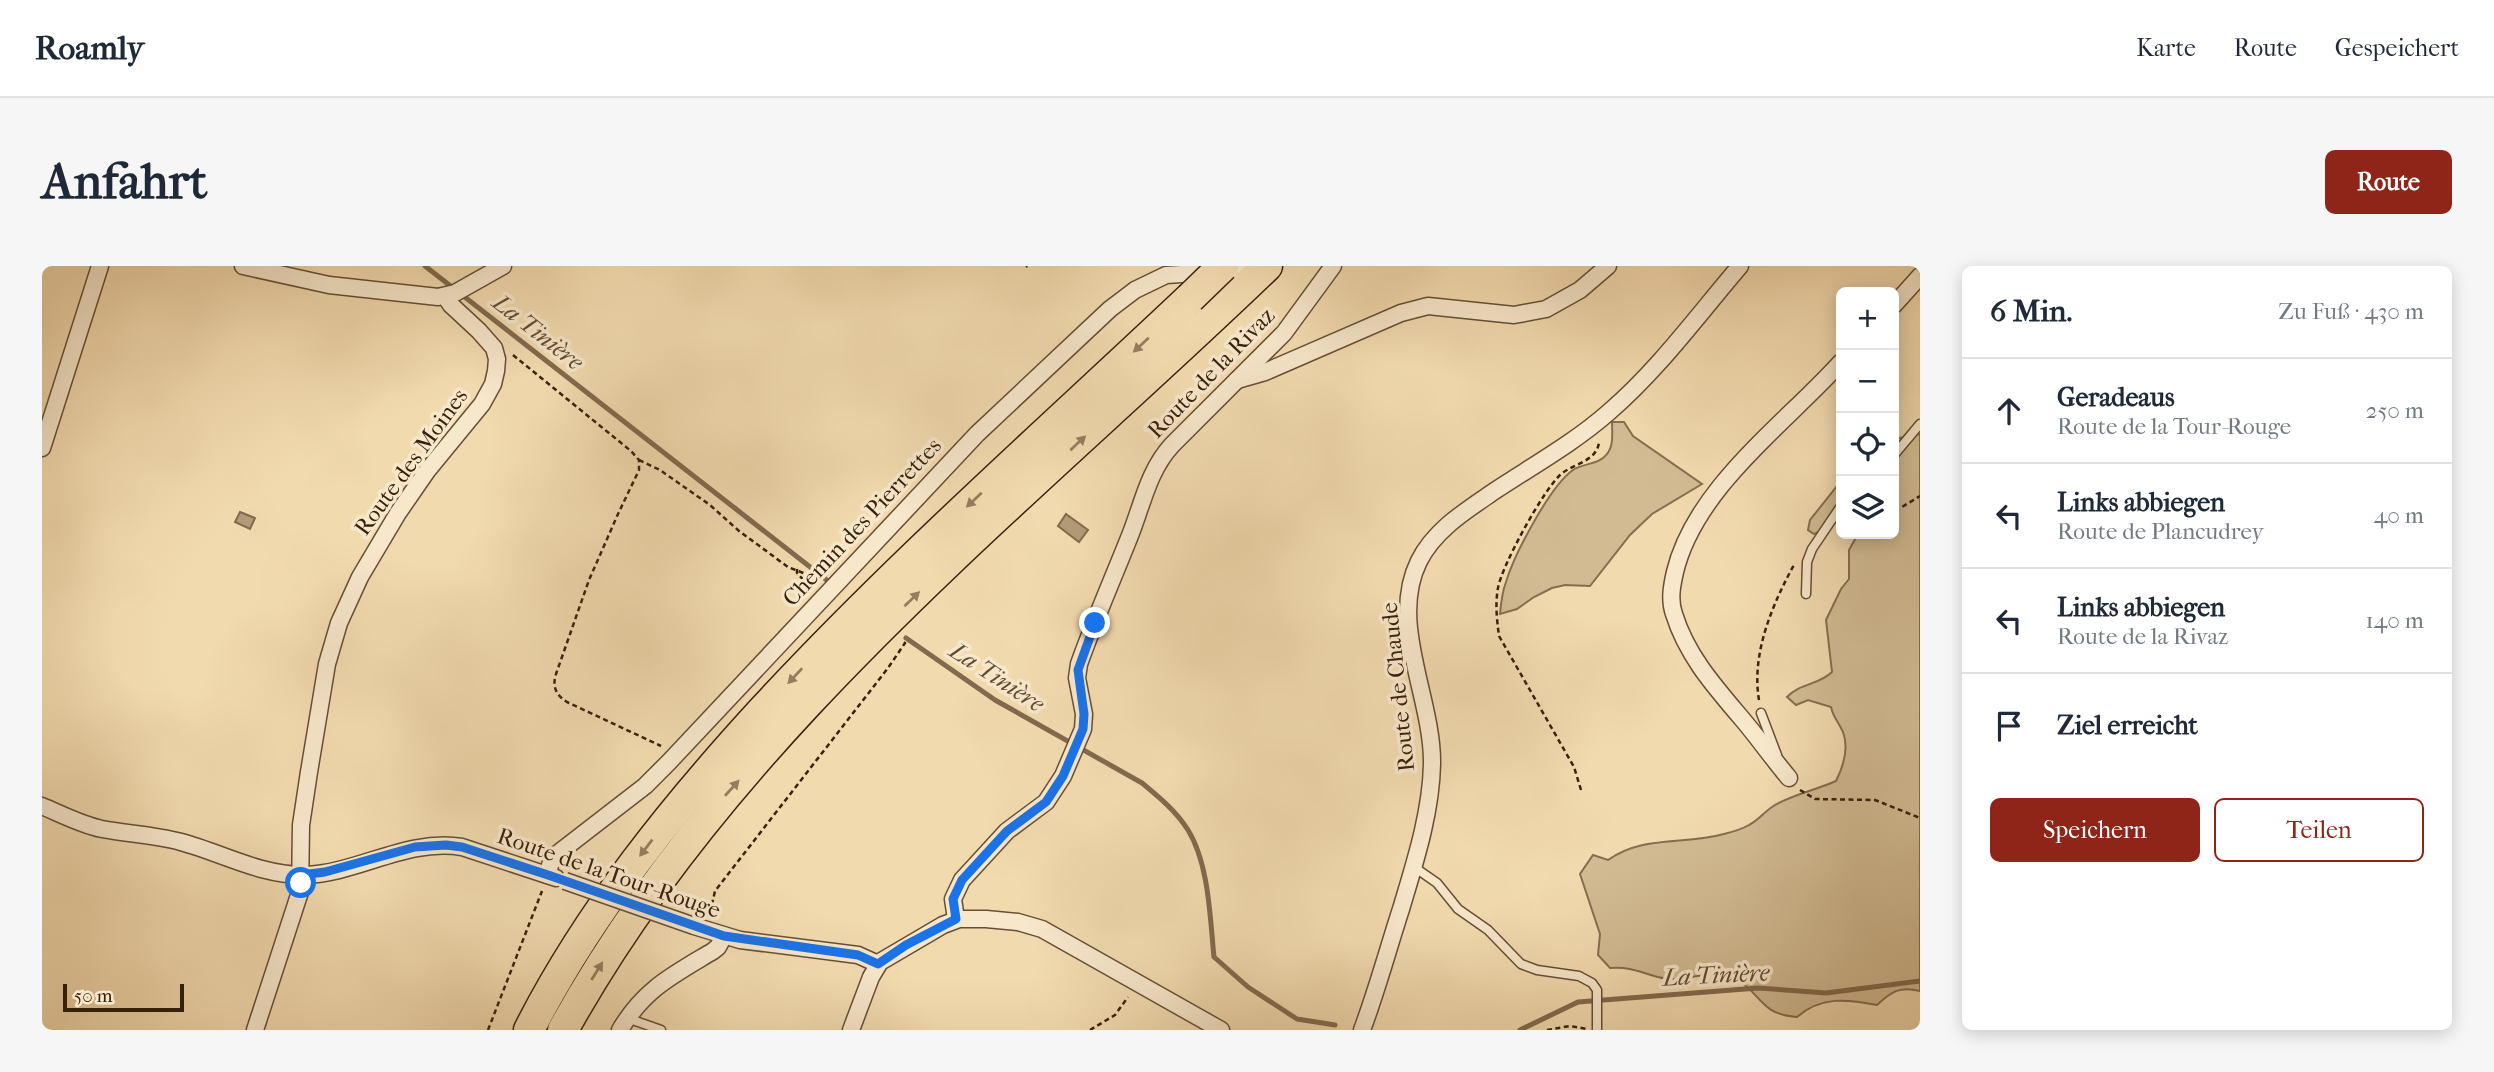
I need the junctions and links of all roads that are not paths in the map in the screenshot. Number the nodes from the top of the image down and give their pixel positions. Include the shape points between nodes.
1 (100, 266) edge
2 (243, 266) edge
3 (503, 266) edge
4 (1223, 266) edge
5 (1248, 266) edge
6 (1268, 266) edge
7 (1333, 266) edge
8 (1608, 266) edge
9 (1740, 266) edge
10 (294, 272) edge
11 (1920, 276) edge
12 (456, 292) junction
13 (1899, 299) edge
14 (1836, 368) edge
15 (1235, 381) junction
16 (1920, 424) edge
17 (42, 448) edge
18 (1899, 449) edge
19 (1836, 513) edge
20 (1806, 594) dead end
21 (1761, 713) road end
22 (1775, 761) junction
23 (1789, 778) road end
24 (42, 806) edge
25 (1413, 867) junction
26 (301, 875) junction
27 (548, 875) junction
28 (956, 919) junction
29 (724, 936) junction
30 (878, 964) junction
31 (623, 1024) edge
32 (255, 1030) edge
33 (529, 1030) edge
34 (563, 1030) edge
35 (661, 1030) edge
36 (851, 1030) edge
37 (1221, 1030) edge
38 (1362, 1030) edge
39 (1595, 1030) edge

1 - 17 street
2 - 10 street
3 - 12 street
4 -> 33 highway, bridge via 876,593 700,780 625,877
5 - 27 street, Chemin des Pierrettes via 1244,270 1166,275 1128,295 977,434 676,755 645,786 561,850
34 -> 6 highway via 595,972 678,854 818,693
7 - 15 street, Route de la Rivaz via 1284,333
8 - 15 street via 1580,290 1546,309 1514,315 1428,306 1415,309
9 - 25 street, Route de Chaude via 1631,392 1590,427 1462,513 1434,538 1418,564 1408,594 1408,616 1432,762 1427,812
10 - 12 street via 338,287 416,296
11 - 13 street
12 - 26 street, Route des Moines via 451,306 496,352 496,371 486,398 398,513 338,623 301,825
14 - 22 street via 1762,440 1703,509 1683,545 1674,578 1674,614 1698,665
15 - 28 street, Route de la Rivaz via 1167,450 1147,485 1078,670 1084,714 1080,738 1050,797 1001,837 959,885 953,899
16 - 18 lane
19 - 20 lane via 1807,562
21 - 22 lane via 1776,750
22 - 23 street
24 - 26 street, Route de la Tour-Rouge via 98,828 173,840 266,870
25 - 38 street, Route de Chaude
25 - 39 lane via 1445,890 1458,909 1488,930 1521,964 1590,981 1597,989
26 - 27 street, Route de la Tour-Rouge via 415,847 446,845
26 - 32 street, Route des Moines via 296,906
27 - 29 street, Route de la Tour-Rouge, bridge
28 - 30 street
28 - 37 street via 1003,920 1042,929
29 - 30 street, Route de la Tour-Rouge via 858,955
29 - 31 street via 718,947 649,991
30 - 36 street
31 - 35 lane

